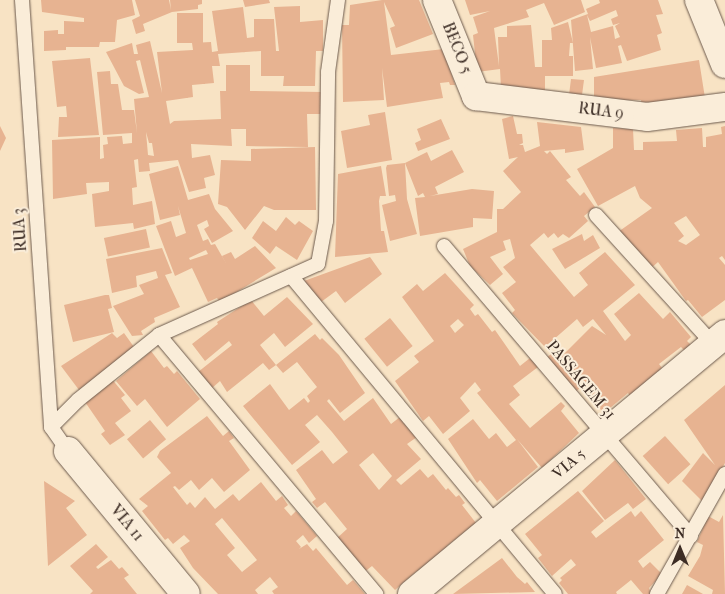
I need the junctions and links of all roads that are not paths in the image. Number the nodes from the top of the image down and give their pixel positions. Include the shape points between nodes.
1 (22, 0) edge
2 (338, 0) edge
3 (437, 0) edge
4 (699, 0) edge
5 (725, 64) edge
6 (476, 96) joint
7 (725, 107) edge
8 (596, 215) dead end
9 (444, 246) dead end
10 (291, 276) junction
11 (159, 336) junction
12 (719, 339) edge
13 (51, 427) junction
14 (604, 435) junction
15 (68, 452) joint
16 (725, 474) edge
17 (496, 525) junction
18 (691, 536) junction
19 (186, 594) edge
20 (376, 594) edge
21 (412, 594) edge
22 (555, 594) edge
23 (657, 594) edge

1 - 13 lane, RUA 3
2 - 10 lane via 328,72 326,220 318,264
3 - 6 street, BECO 5
4 - 5 street
6 - 7 street, RUA 9 via 647,117
8 - 12 lane
9 - 14 lane, PASSAGEM 31
10 - 11 lane
10 - 17 lane
11 - 13 lane via 78,400
11 - 20 lane
12 - 14 street, VIA 5
13 - 15 lane
14 - 17 street, VIA 5
14 - 18 lane, PASSAGEM 31
15 - 19 street, VIA 11
16 - 18 lane
17 - 21 street, VIA 5
17 - 22 lane
18 - 23 lane

